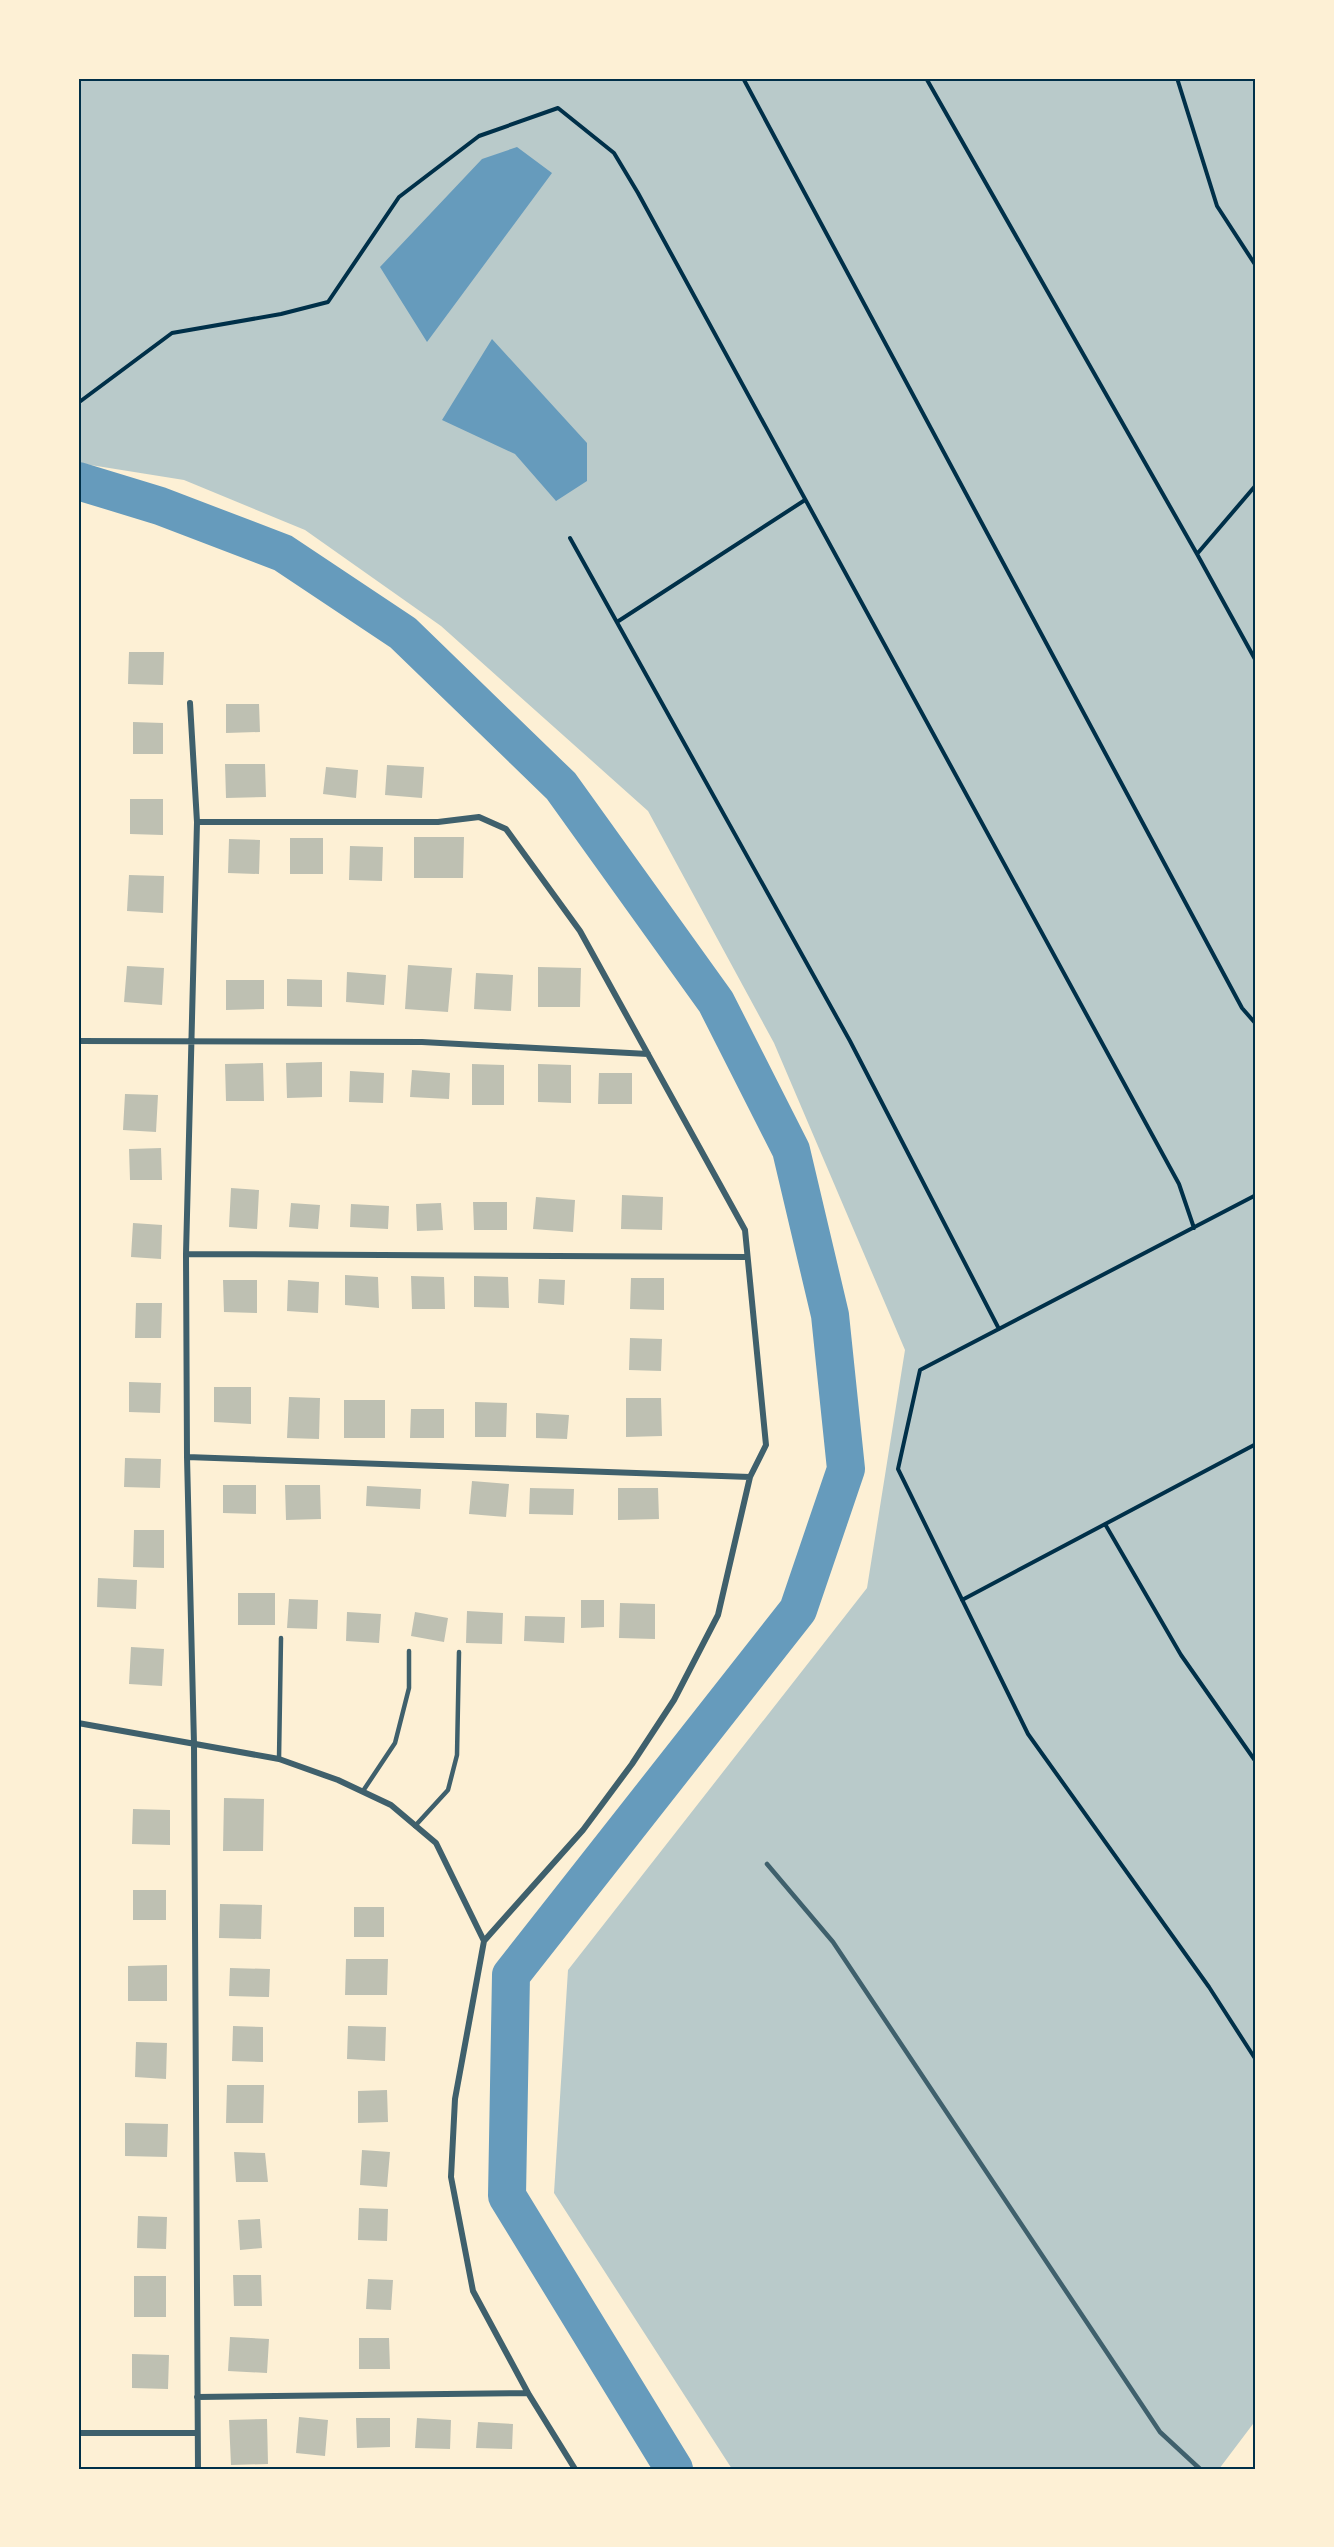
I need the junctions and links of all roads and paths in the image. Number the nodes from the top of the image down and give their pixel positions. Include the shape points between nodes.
1 (743, 78) edge
2 (926, 78) edge
3 (1177, 78) edge
4 (1256, 266) edge
5 (78, 403) edge
6 (1256, 486) edge
7 (805, 500) junction
8 (570, 538) dead end
9 (1197, 554) junction
10 (616, 622) junction
11 (1256, 662) edge
12 (189, 703) dead end
13 (197, 822) junction
14 (1256, 1024) edge
15 (192, 1040) junction
16 (78, 1041) edge
17 (648, 1054) junction
18 (1256, 1195) edge
19 (1194, 1228) junction
20 (186, 1254) junction
21 (747, 1257) junction
22 (999, 1329) junction
23 (1256, 1444) edge
24 (187, 1457) junction
25 (750, 1477) junction
26 (1105, 1524) junction
27 (962, 1600) junction
28 (281, 1638) dead end
29 (409, 1651) dead end
30 (459, 1652) dead end
31 (78, 1723) edge
32 (194, 1744) junction
33 (279, 1759) junction
34 (1256, 1762) edge
35 (363, 1791) junction
36 (415, 1826) junction
37 (767, 1864) dead end
38 (484, 1941) junction
39 (1256, 2060) edge
40 (528, 2392) junction
41 (196, 2397) junction
42 (78, 2433) edge
43 (197, 2433) junction
44 (198, 2469) edge
45 (575, 2469) edge
46 (1200, 2469) edge

1 - 14 path via 1242,1008
2 - 9 path
3 - 4 path via 1217,206
5 - 7 path via 172,333 328,302 399,197 479,136 558,108 614,153
6 - 9 path
7 - 10 path
7 - 19 path via 1179,1184
8 - 10 path
9 - 11 path
10 - 22 path via 850,1041
12 - 13 street
13 - 15 street
13 - 17 street via 438,822 479,816 506,829 580,931
15 - 16 street
15 - 17 street via 422,1042
15 - 20 street
17 - 21 street via 745,1230
18 - 19 path
19 - 22 path
20 - 21 street
20 - 24 street
21 - 25 street via 766,1445
22 - 27 path via 920,1370 898,1469
23 - 26 path
24 - 25 street
24 - 32 street
25 - 38 street via 718,1615 674,1700 583,1830
26 - 27 path
26 - 34 path via 1181,1655
27 - 39 path via 1028,1734 1209,1987
28 - 33 lane
29 - 35 lane via 409,1688 394,1743
30 - 36 lane via 457,1755 448,1790
31 - 32 street
32 - 33 street
32 - 41 street
33 - 35 street
35 - 36 street via 391,1805
36 - 38 street via 436,1844
37 - 46 lane via 833,1941 1160,2432
38 - 40 street via 455,2099 451,2177 473,2291
40 - 41 street
40 - 45 street
41 - 43 street
42 - 43 street
43 - 44 street

